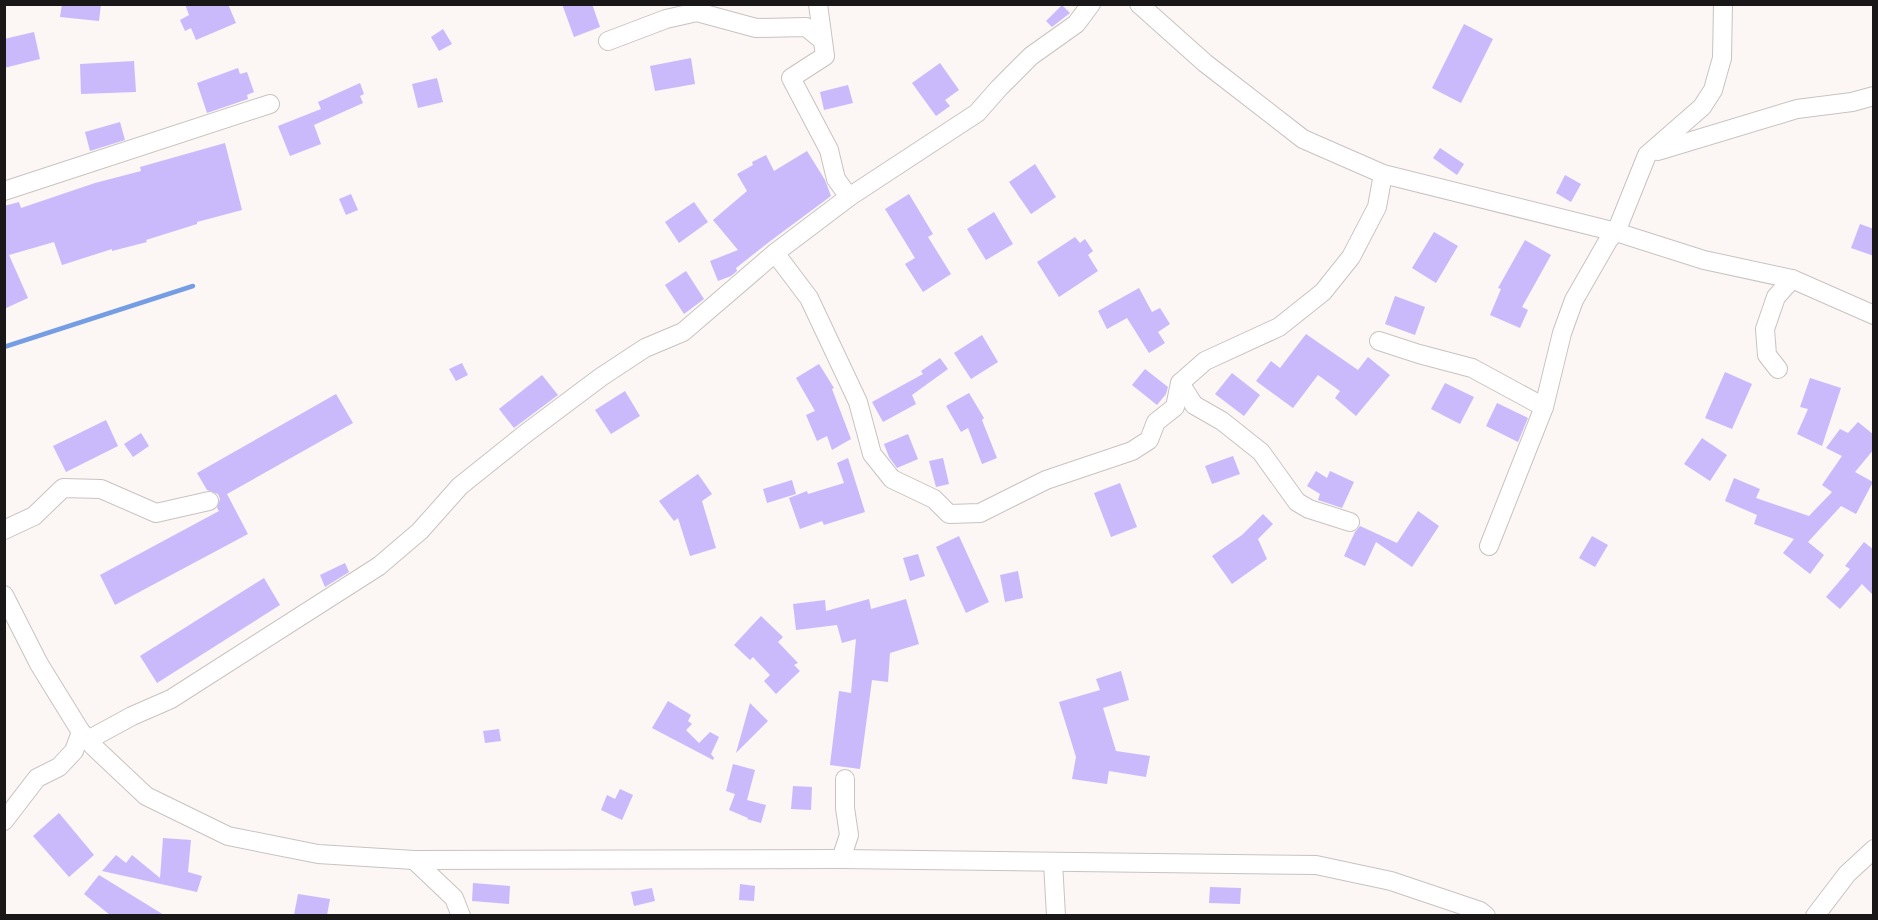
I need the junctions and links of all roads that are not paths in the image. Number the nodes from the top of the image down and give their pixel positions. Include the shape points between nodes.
1 (818, 4) edge
2 (1091, 4) edge
3 (1139, 4) edge
4 (1723, 4) edge
5 (608, 40) dead end
6 (822, 40) junction
7 (1874, 96) edge
8 (270, 104) dead end
9 (1647, 155) junction
10 (1383, 174) junction
11 (4, 190) edge
12 (849, 197) junction
13 (1616, 232) junction
14 (775, 253) junction
15 (1792, 279) junction
16 (1874, 315) edge
17 (1379, 341) dead end
18 (1778, 369) dead end
19 (1180, 383) junction
20 (1544, 407) junction
21 (209, 501) dead end
22 (1350, 522) dead end
23 (4, 530) edge
24 (1489, 546) dead end
25 (4, 595) edge
26 (84, 743) junction
27 (845, 779) dead end
28 (4, 821) edge
29 (1874, 849) edge
30 (841, 859) junction
31 (414, 860) junction
32 (1053, 862) junction
33 (461, 915) edge
34 (1056, 915) edge
35 (1486, 915) edge
36 (1815, 915) edge

1 - 6 street
2 - 12 street via 1076,24 1030,56 977,113
3 - 10 street via 1205,63 1304,139
4 - 9 street via 1722,58 1713,90 1702,107
5 - 6 street via 697,12 756,28 806,27
6 - 12 street via 825,57 791,78 829,150 836,179
7 - 9 street via 1797,109
8 - 11 street
9 - 13 street
10 - 13 street
10 - 19 street via 1372,217 1351,257 1323,292 1278,327 1205,361
12 - 14 street
13 - 15 street via 1704,260
13 - 20 street via 1574,300
14 - 19 street via 808,298 858,402 872,454 892,478 934,499 949,514 980,513 1046,480 1132,451 1149,440 1156,422 1174,407
14 - 26 street via 683,332 645,348 601,376 516,441 460,486 420,531 379,566 171,699
15 - 16 street
15 - 18 street via 1776,297 1765,329 1767,355
17 - 20 street via 1472,368
19 - 22 street via 1194,405 1261,452 1297,502
20 - 24 street
21 - 23 street via 156,513 100,489 63,488 34,516
25 - 26 street
26 - 28 street via 58,767 37,778
26 - 31 street via 146,796 228,836 318,854
27 - 30 street via 849,835
29 - 36 street via 1847,874
30 - 31 street
30 - 32 street
31 - 33 street via 454,898
32 - 34 street
32 - 35 street via 1316,865 1391,881

